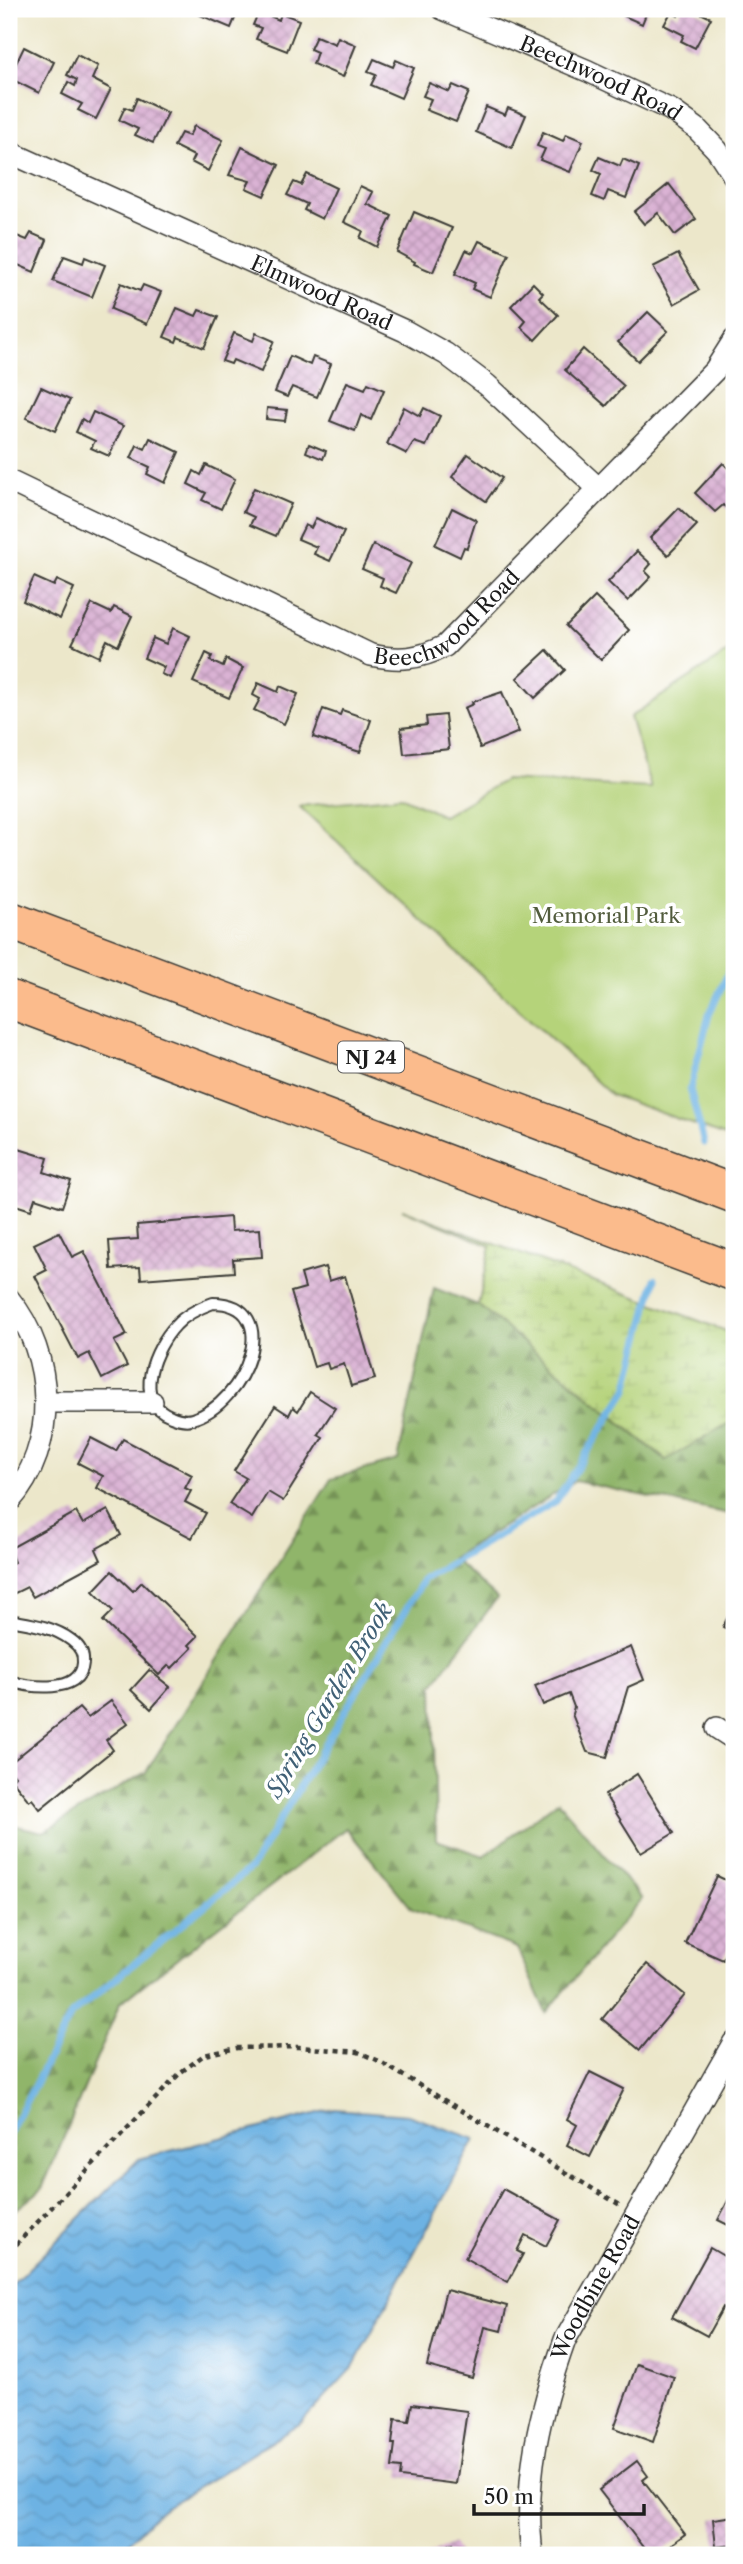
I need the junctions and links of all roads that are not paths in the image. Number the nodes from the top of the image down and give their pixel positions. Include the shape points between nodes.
1 (443, 9) edge
2 (9, 152) edge
3 (734, 176) edge
4 (734, 340) edge
5 (9, 481) edge
6 (599, 489) junction
7 (9, 920) edge
8 (9, 999) edge
9 (734, 1194) edge
10 (734, 1272) edge
11 (9, 1299) edge
12 (46, 1402) junction
13 (152, 1402) junction
14 (9, 1502) edge
15 (9, 1619) edge
16 (9, 1681) edge
17 (734, 2042) edge
18 (532, 2555) edge

1 - 3 street, Beechwood Road via 671,110 717,150
2 - 6 street, Elmwood Road via 405,331 446,354 488,385
4 - 6 street, Beechwood Road via 715,370
5 - 6 street, Beechwood Road via 371,655 407,660 445,646
7 - 9 highway, NJ 24
8 - 10 highway
11 - 12 street via 37,1350
12 - 13 street
12 - 14 street via 43,1430 29,1470
13 - 13 lane via 164,1413 188,1420 225,1399 238,1383 253,1345 245,1316 223,1303 213,1303 177,1323 153,1362
15 - 16 lane via 50,1628 70,1639 83,1655 79,1675 72,1682 28,1687
17 - 18 street, Woodbine Road via 565,2340 536,2438 529,2489

